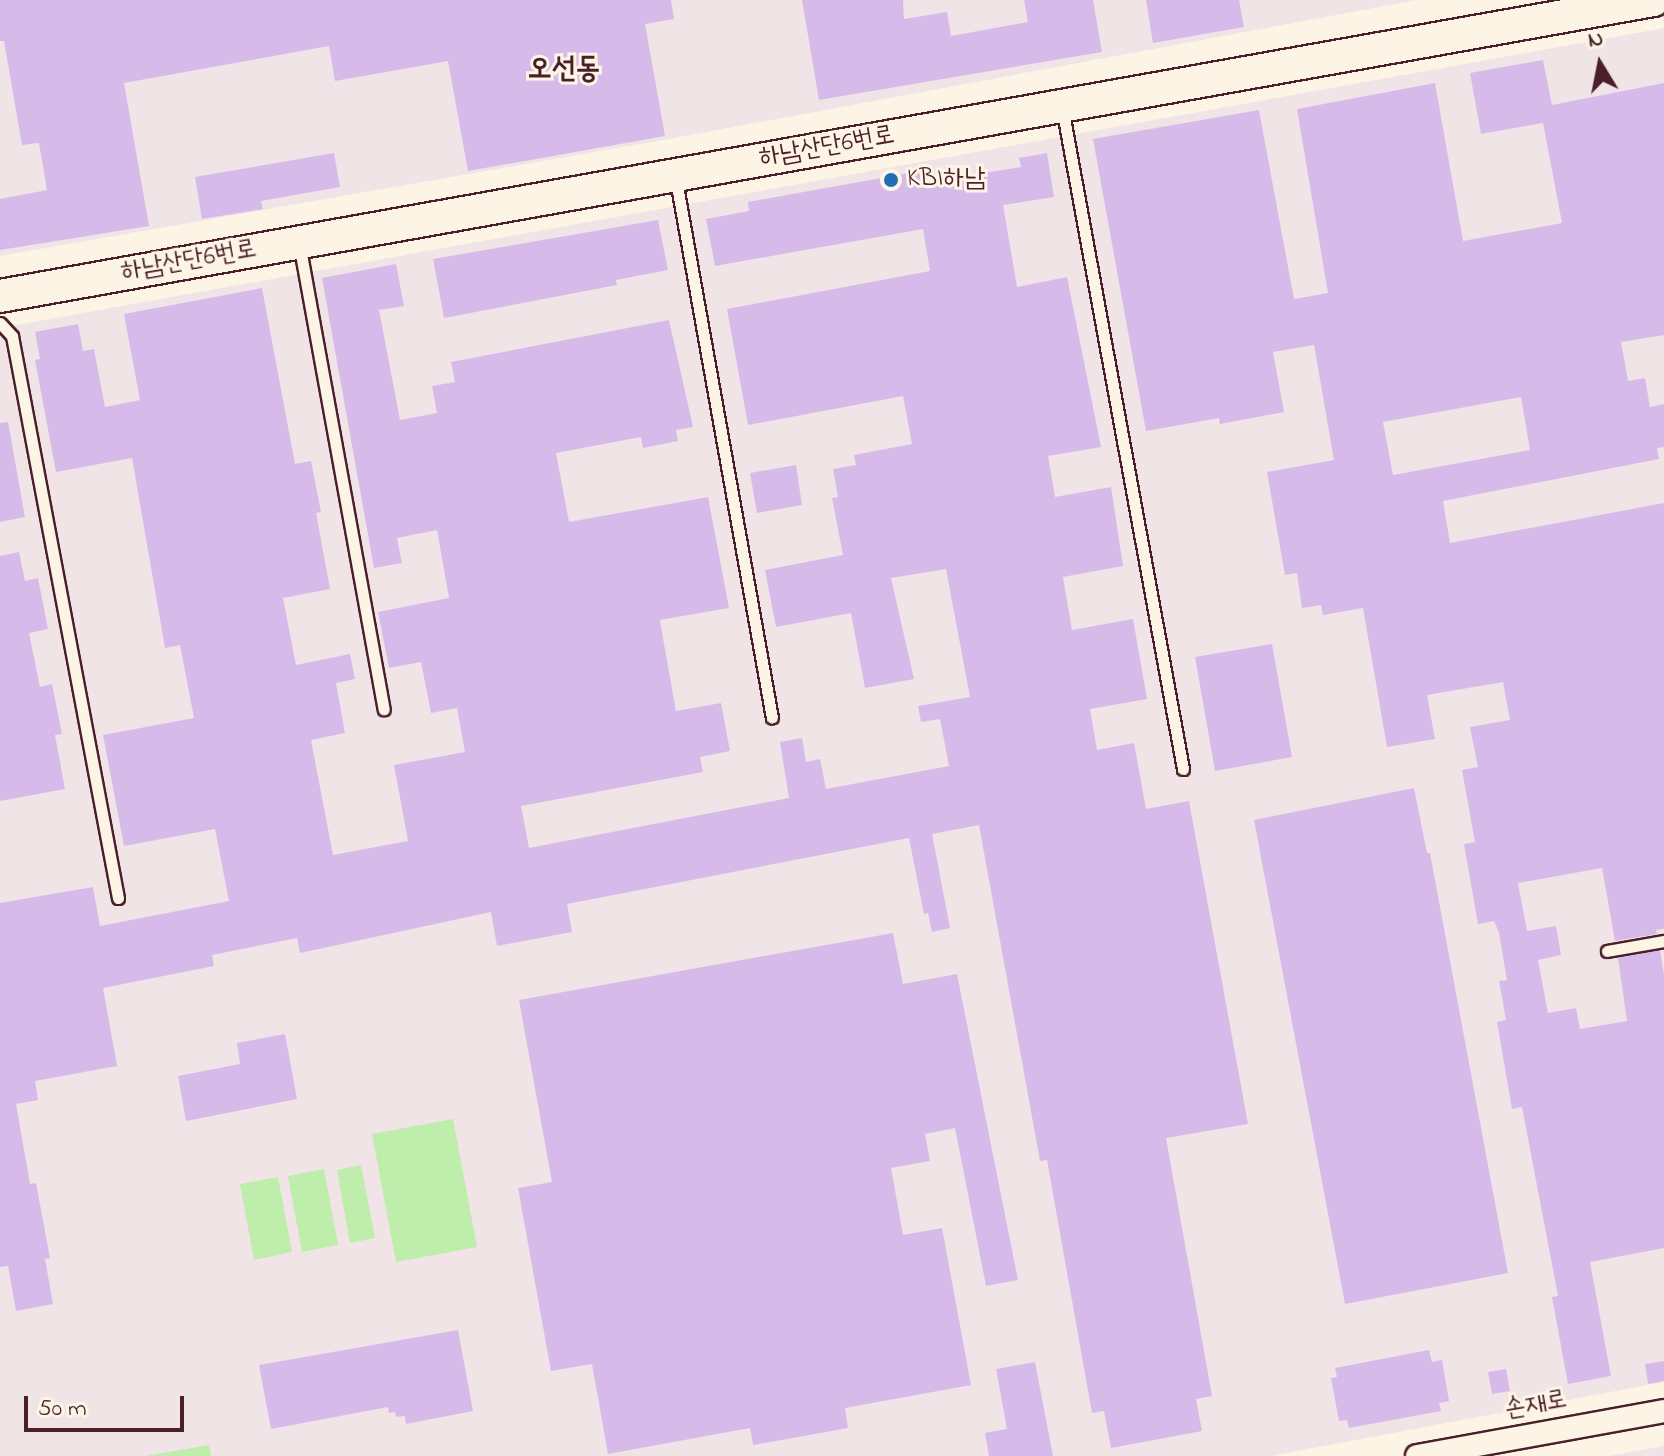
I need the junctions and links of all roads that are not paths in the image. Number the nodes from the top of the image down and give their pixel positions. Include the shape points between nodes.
1 (1633, 2) edge
2 (1062, 106) junction
3 (676, 175) junction
4 (299, 243) junction
5 (0, 296) edge
6 (0, 323) edge
7 (384, 709) dead end
8 (772, 718) dead end
9 (1183, 769) dead end
10 (118, 898) dead end
11 (1664, 941) edge
12 (1607, 951) dead end
13 (1664, 1411) edge
14 (1417, 1456) edge

1 - 2 street, 하남산단6번로
2 - 3 street, 하남산단6번로
2 - 9 lane
3 - 4 street, 하남산단6번로
3 - 8 lane
4 - 5 street, 하남산단6번로
4 - 7 lane
6 - 10 lane via 12,336
11 - 12 lane
13 - 14 street, 손재로

